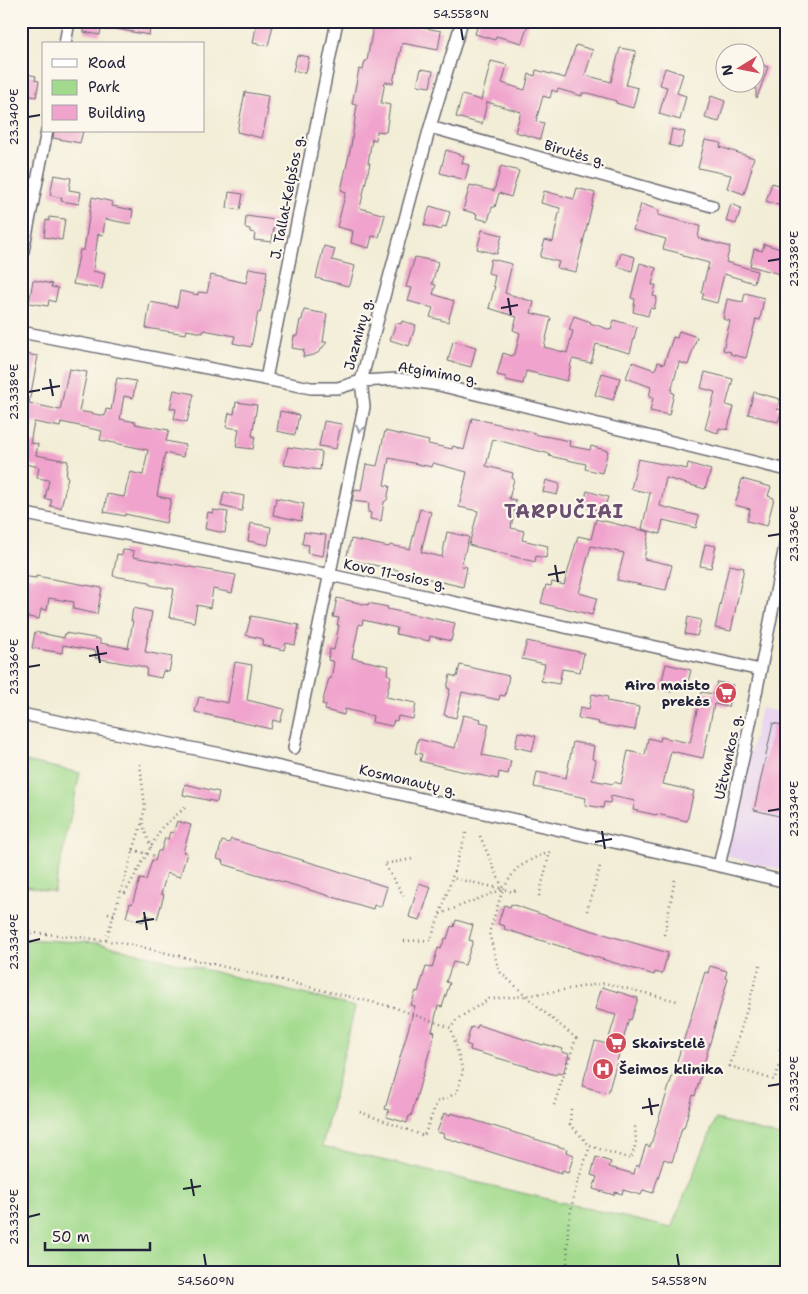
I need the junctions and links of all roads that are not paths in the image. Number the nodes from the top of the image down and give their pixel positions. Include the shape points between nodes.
1 (70, 21) edge
2 (337, 21) edge
3 (462, 21) edge
4 (65, 42) edge
5 (430, 127) junction
6 (47, 132) edge
7 (712, 206) dead end
8 (21, 261) edge
9 (21, 332) edge
10 (266, 379) junction
11 (361, 381) junction
12 (787, 470) edge
13 (21, 513) edge
14 (787, 536) edge
15 (330, 576) junction
16 (760, 670) junction
17 (21, 714) edge
18 (294, 748) dead end
19 (719, 866) junction
20 (787, 882) edge

1 - 4 street
2 - 10 street, J. Tallat-Kelpšos g.
3 - 5 street, Jazminų g.
5 - 7 street, Birutės g.
5 - 11 street, Jazminų g.
6 - 8 street
9 - 10 street, Atgimimo g.
10 - 11 street, Atgimimo g. via 311,388 338,388
11 - 12 street, Atgimimo g. via 398,379 438,385
11 -> 15 street, Jazminų g. via 364,407
13 - 15 street, Kovo 11-osios g.
14 - 16 street, Užtvankos g.
15 - 16 street, Kovo 11-osios g.
15 - 18 street, Jazminų g.
16 - 19 street, Užtvankos g.
17 - 19 street, Kosmonautų g. via 226,755
19 - 20 street, Kosmonautų g.

